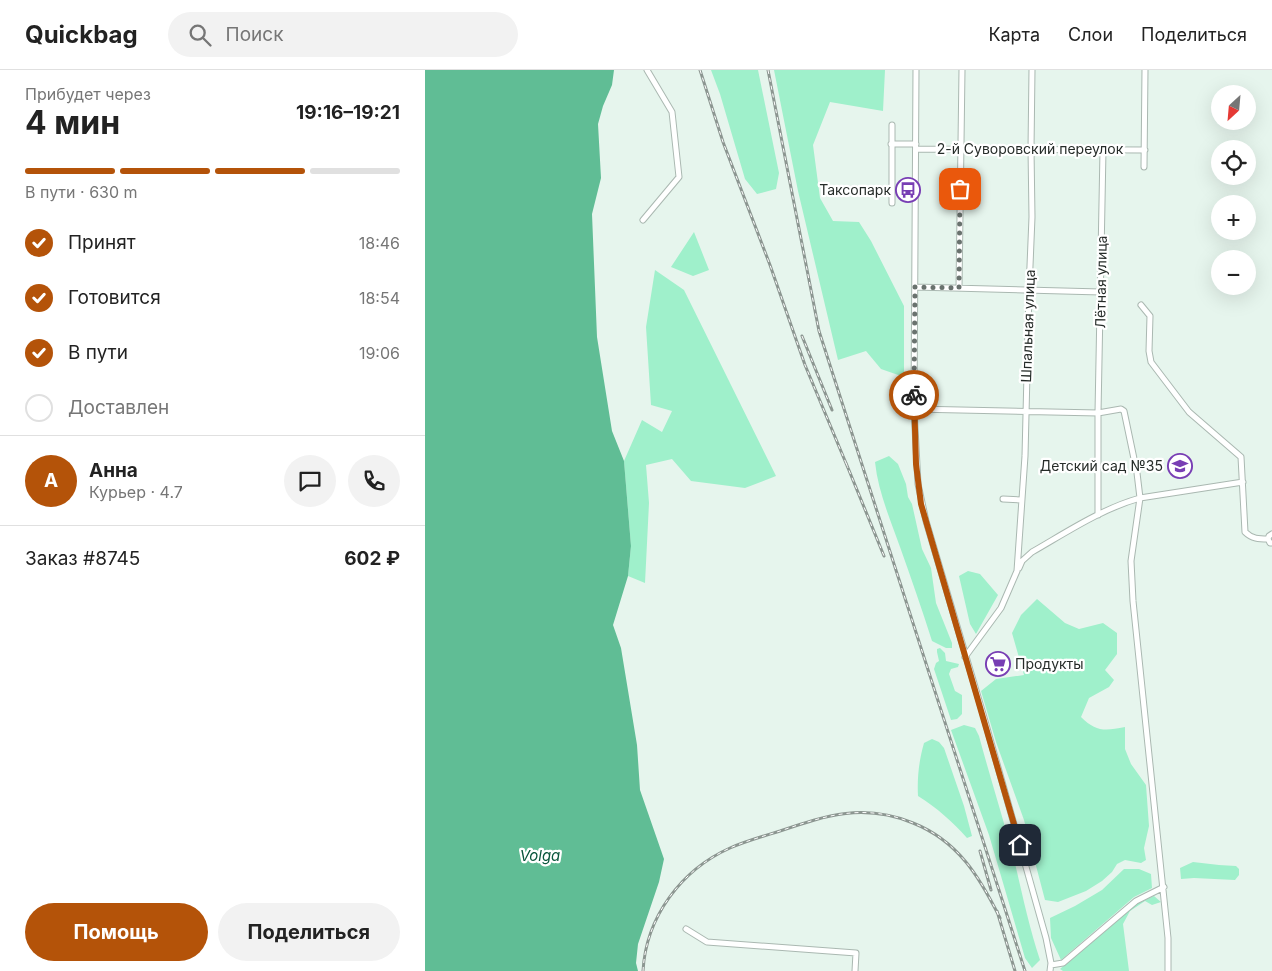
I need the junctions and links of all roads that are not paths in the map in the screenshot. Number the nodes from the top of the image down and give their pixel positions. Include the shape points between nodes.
1 (647, 70) edge
2 (916, 70) edge
3 (962, 70) edge
4 (1032, 70) edge
5 (1145, 70) edge
6 (892, 125) dead end
7 (891, 144) junction
8 (916, 147) junction
9 (960, 149) junction
10 (1031, 149) junction
11 (1103, 150) junction
12 (1145, 150) junction
13 (1144, 167) dead end
14 (892, 203) dead end
15 (643, 220) dead end
16 (915, 287) junction
17 (959, 288) junction
18 (1029, 290) junction
19 (1101, 292) junction
20 (1141, 305) dead end
21 (913, 409) junction
22 (1026, 411) junction
23 (1098, 413) junction
24 (1243, 482) junction
25 (1140, 498) junction
26 (1003, 499) dead end
27 (1021, 500) junction
28 (1098, 515) junction
29 (1271, 539) edge
30 (1017, 571) junction
31 (965, 656) junction
32 (1163, 887) junction
33 (686, 929) dead end
34 (1050, 968) edge
35 (855, 971) edge
36 (1168, 971) edge

1 - 15 street via 672,112 679,177
2 - 8 street
3 - 9 street
4 - 10 street, Шпальная улица
5 - 12 street
6 - 7 street
7 - 8 street, 2-й Суворовский переулок
7 - 14 street
8 - 9 street, 2-й Суворовский переулок
8 - 16 street
9 - 10 street, 2-й Суворовский переулок
9 - 17 street
10 - 11 street, 2-й Суворовский переулок
10 - 18 street, Шпальная улица
11 - 12 street, 2-й Суворовский переулок
11 - 19 street, Лётная улица
12 - 13 street
16 - 17 street
16 - 21 street
17 - 18 street
18 - 19 street
18 - 22 street, Шпальная улица
19 - 23 street, Лётная улица
20 - 24 street via 1151,316 1151,362 1189,412 1241,457
21 - 22 street
21 - 31 street via 921,504
22 - 23 street
22 - 27 street, Шпальная улица
23 - 25 street via 1124,411
23 - 28 street, Лётная улица
24 - 25 street
24 - 29 street via 1245,532 1257,539
25 - 28 street
25 - 32 street via 1131,561
26 - 27 street
27 - 30 street, Шпальная улица
28 - 30 street via 1031,552
30 - 31 street, Шпальная улица via 1001,608
31 - 34 street via 1047,938
32 - 34 street via 1136,901 1063,963
32 - 36 street
33 - 35 street via 707,942 856,953

